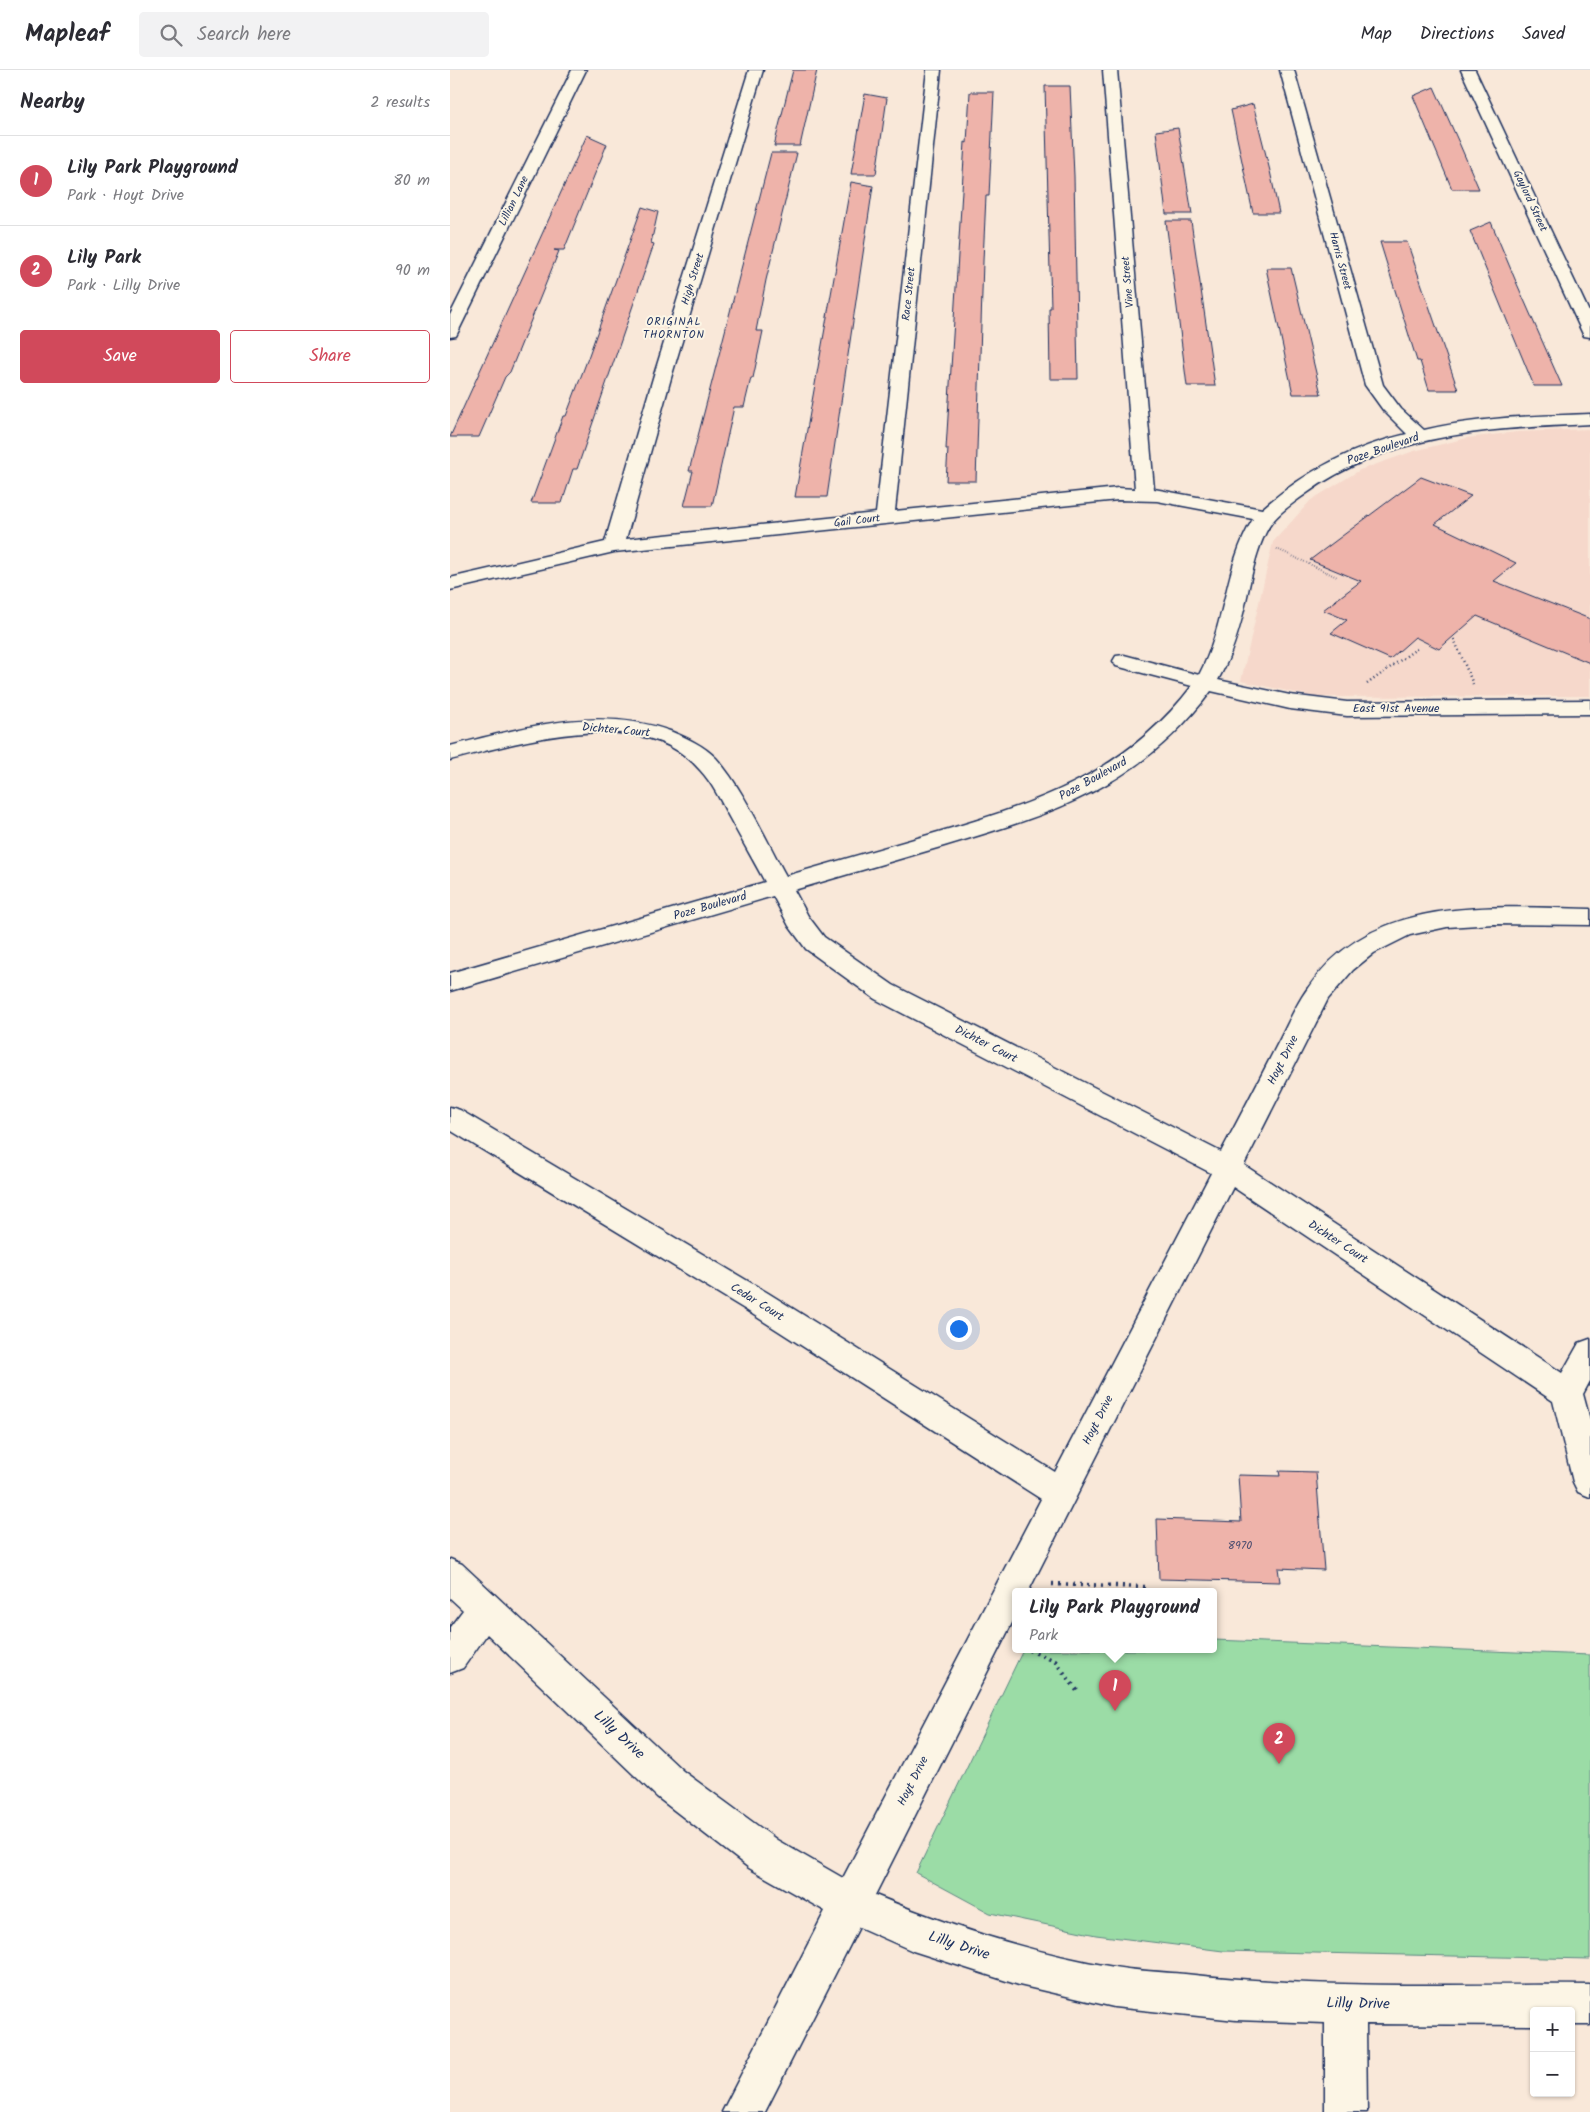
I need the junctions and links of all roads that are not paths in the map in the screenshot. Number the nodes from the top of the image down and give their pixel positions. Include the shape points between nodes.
1 (579, 70) edge
2 (756, 70) edge
3 (934, 70) edge
4 (1110, 70) edge
5 (1287, 70) edge
6 (1468, 70) edge
7 (450, 332) edge
8 (1590, 332) edge
9 (1590, 419) edge
10 (1422, 436) junction
11 (1146, 494) junction
12 (1266, 516) junction
13 (885, 518) junction
14 (614, 546) junction
15 (450, 584) edge
16 (1124, 661) dead end
17 (1206, 682) junction
18 (1590, 707) edge
19 (450, 754) edge
20 (780, 886) junction
21 (1590, 917) edge
22 (450, 982) edge
23 (450, 1117) edge
24 (1228, 1169) junction
25 (1590, 1352) edge
26 (1567, 1393) junction
27 (1590, 1482) edge
28 (1060, 1493) junction
29 (450, 1575) edge
30 (485, 1608) junction
31 (450, 1656) edge
32 (850, 1904) junction
33 (1345, 2004) junction
34 (1590, 2005) edge
35 (743, 2112) edge
36 (1346, 2112) edge

1 - 7 street, Lillian Lane
2 - 14 street, High Street
3 - 13 street, Race Street
4 - 11 street, Vine Street
5 - 10 street, Harris Street via 1374,385 1395,414
6 - 8 street, Gaylord Street
9 - 10 street, Poze Boulevard via 1482,425
10 - 12 street, Poze Boulevard via 1340,464 1302,486
11 - 12 street, Gail Court
11 - 13 street, Gail Court via 1118,494
12 - 17 street, Poze Boulevard via 1256,530 1221,652
13 - 14 street, Gail Court
14 - 15 street, Gail Court
16 - 17 street, East 91st Avenue
17 - 18 street, East 91st Avenue via 1313,707
17 - 20 street, Poze Boulevard via 1172,725 1136,755 1080,789 1013,818
19 - 20 street, Dichter Court via 570,726 633,729 664,736 694,751 712,768
20 - 22 street, Poze Boulevard
20 - 24 street, Dichter Court via 815,943 884,992
21 - 24 street, Hoyt Drive via 1475,917 1436,921 1400,929 1357,953 1331,976 1317,994
23 - 28 street, Cedar Court via 598,1204
24 - 26 street, Dichter Court
24 - 28 street, Hoyt Drive
25 - 26 street
26 - 27 street
28 - 32 street, Hoyt Drive
29 - 30 street, Lilly Drive
30 - 31 street
30 - 32 street, Lilly Drive via 670,1784 763,1854
32 - 33 street, Lilly Drive via 912,1930 1010,1962 1114,1987 1236,2000
32 - 35 street, Hoyt Drive
33 - 34 street, Lilly Drive
33 - 36 street

